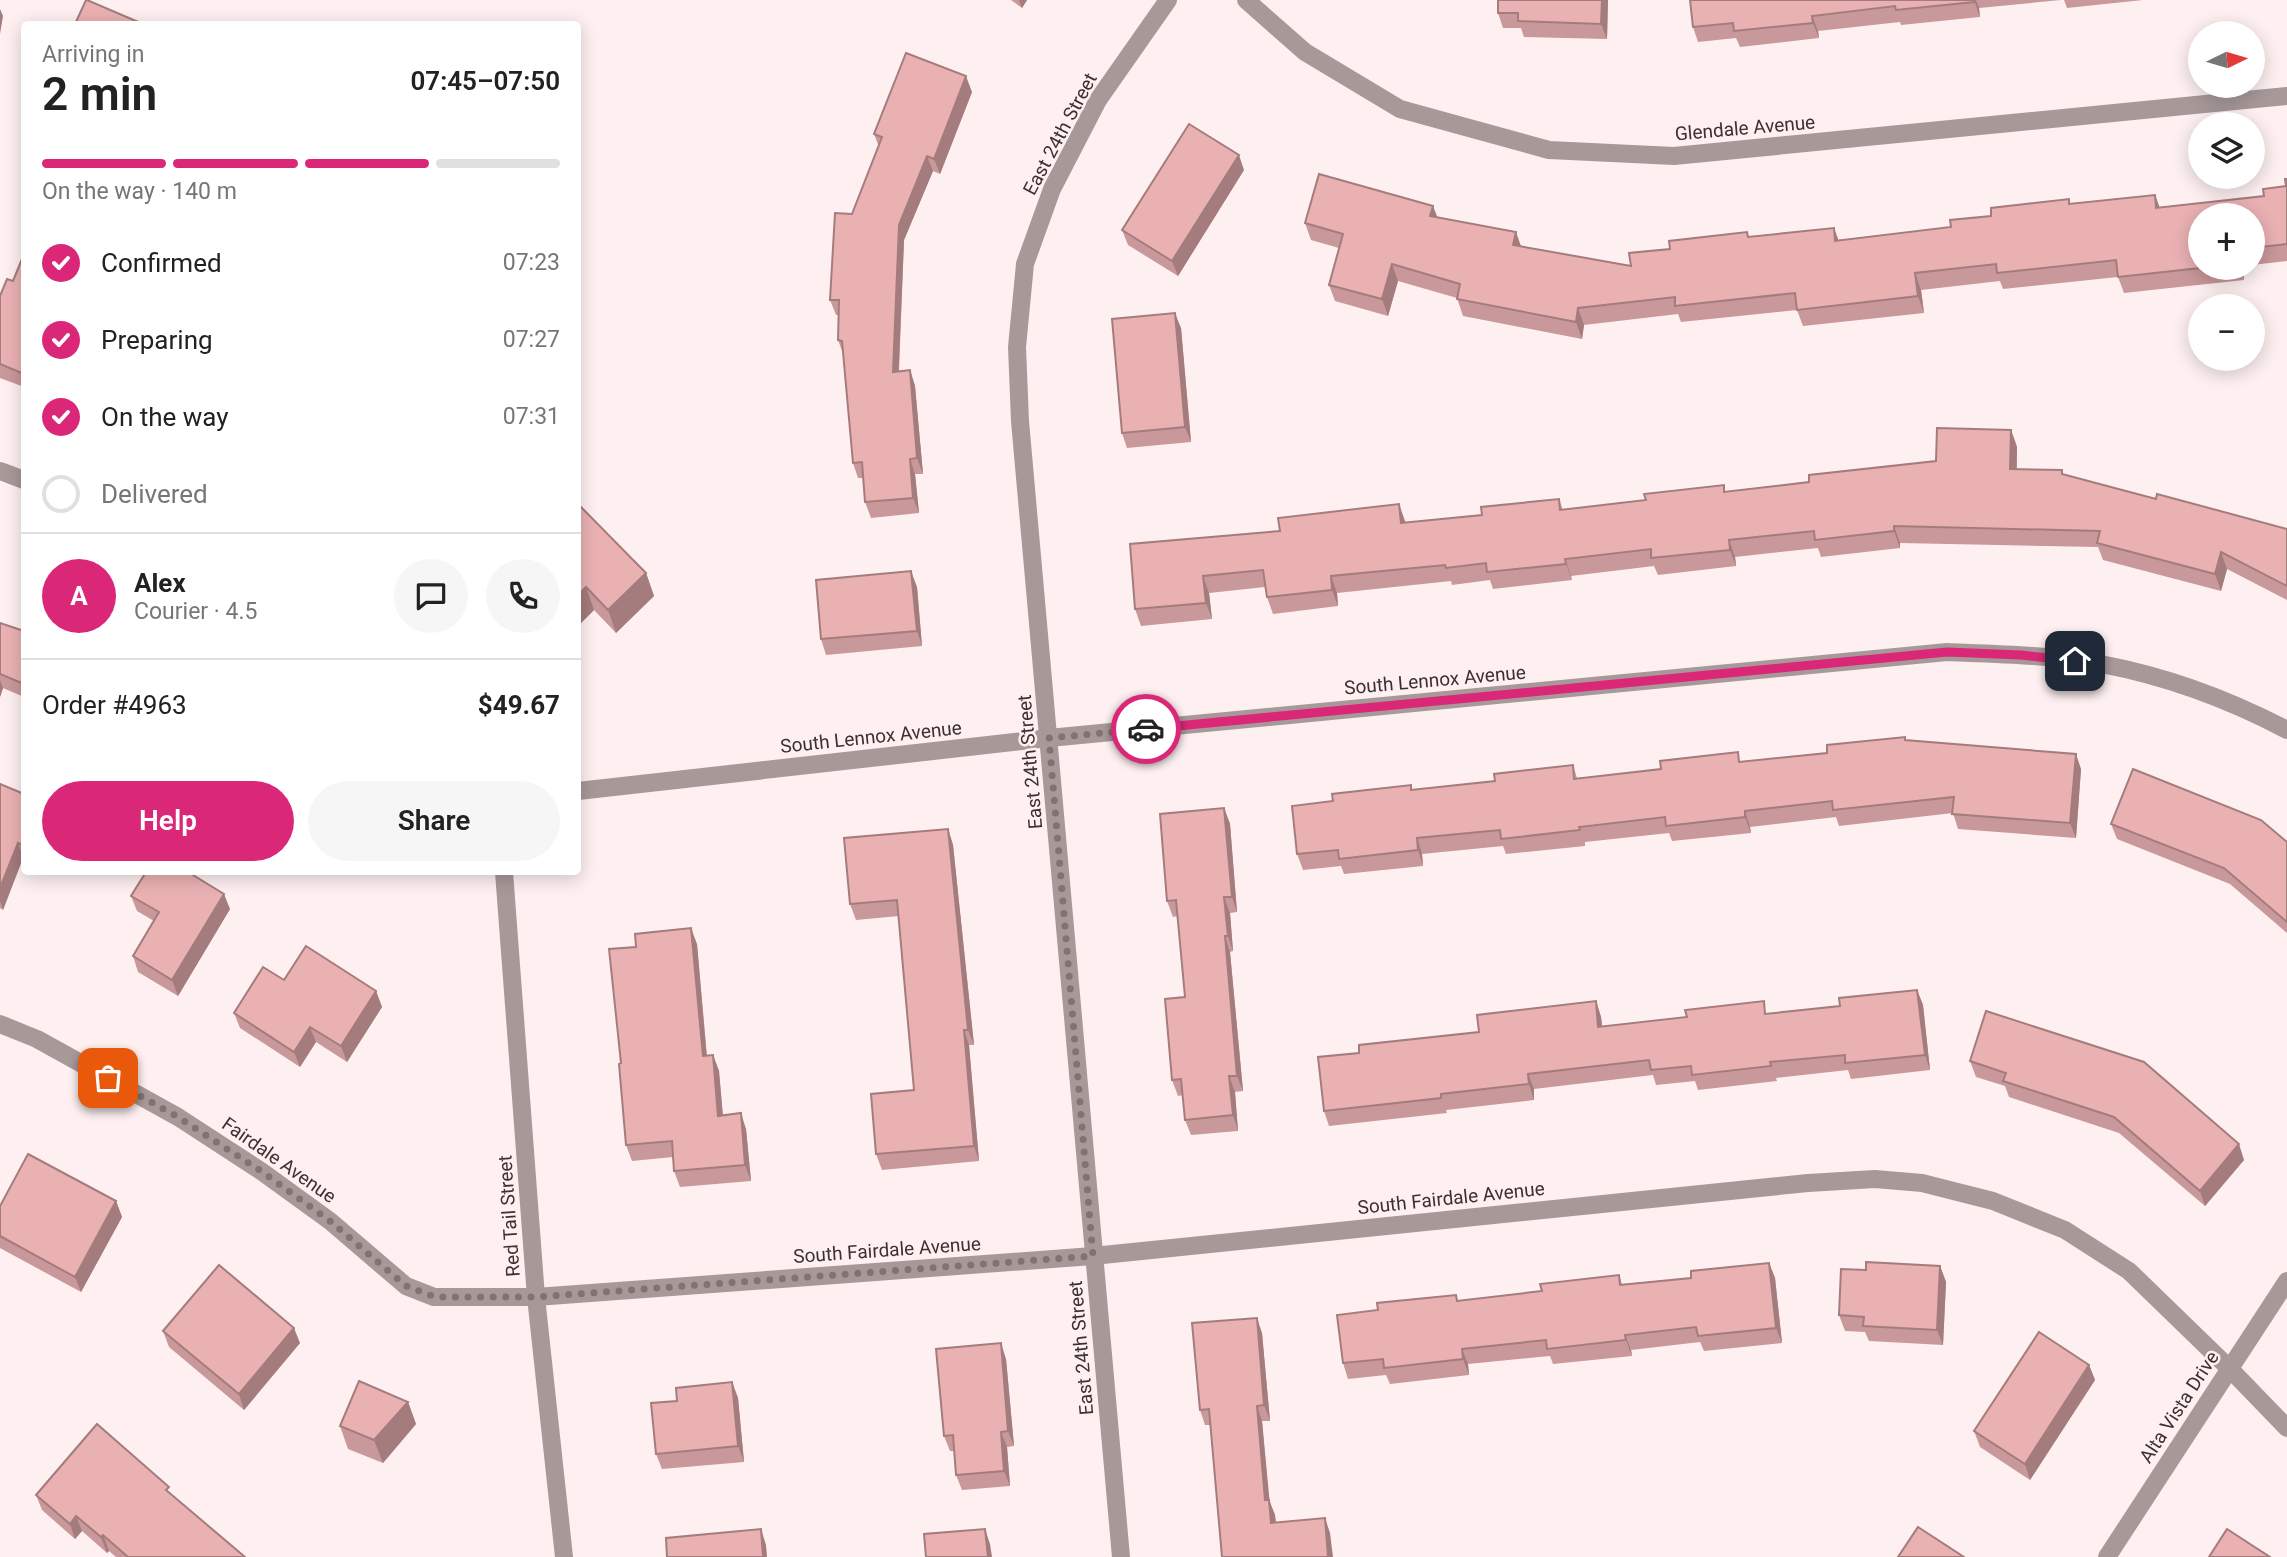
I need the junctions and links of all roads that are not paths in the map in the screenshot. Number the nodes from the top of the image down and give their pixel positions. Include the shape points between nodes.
1 (1168, 0) edge
2 (1246, 0) edge
3 (2287, 96) edge
4 (0, 471) edge
5 (21, 479) edge
6 (2287, 730) edge
7 (1049, 738) junction
8 (581, 791) edge
9 (504, 875) edge
10 (0, 1024) edge
11 (1093, 1256) junction
12 (2287, 1281) edge
13 (536, 1297) junction
14 (2229, 1368) junction
15 (2287, 1428) edge
16 (564, 1557) edge
17 (1121, 1557) edge
18 (2106, 1557) edge

1 - 7 street, East 24th Street via 1098,100 1052,189 1025,264 1017,347 1020,408
2 - 3 street, Glendale Avenue via 1306,52 1399,109 1549,150 1674,156
4 - 5 street
6 - 7 street, South Lennox Avenue via 2239,706 2101,664 1947,652
7 - 8 street, South Lennox Avenue
7 - 11 street, East 24th Street
9 - 13 street, Red Tail Street
10 - 13 street, Fairdale Avenue via 37,1039 178,1117 330,1221 406,1286 435,1297
11 - 13 street, South Fairdale Avenue
11 - 14 street, South Fairdale Avenue via 1808,1183 1922,1183 1993,1201 2065,1230 2129,1271
11 - 17 street, East 24th Street
12 - 14 street, Alta Vista Drive
13 - 16 street, Red Tail Street
14 - 15 street, South Fairdale Avenue
14 - 18 street, Alta Vista Drive

